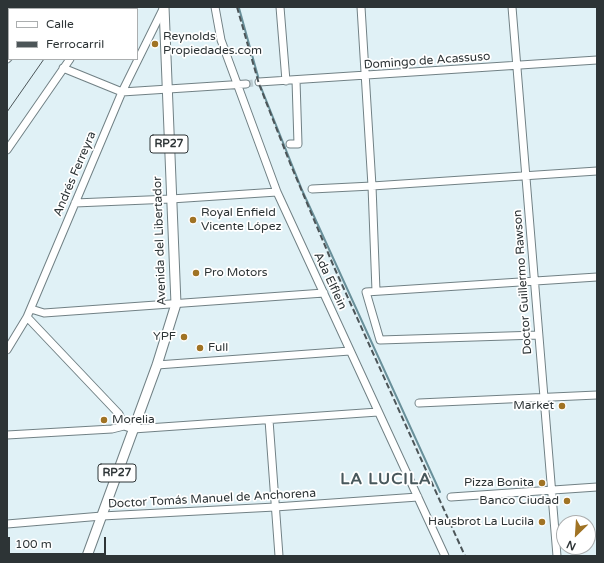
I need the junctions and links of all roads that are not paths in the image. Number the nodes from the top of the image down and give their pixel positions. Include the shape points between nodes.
1 (164, 7) edge
2 (215, 7) edge
3 (280, 7) edge
4 (361, 7) edge
5 (512, 7) edge
6 (69, 60) edge
7 (138, 60) edge
8 (138, 60) edge
9 (597, 60) edge
10 (517, 66) junction
11 (63, 68) junction
12 (364, 76) junction
13 (234, 77) junction
14 (296, 80) junction
15 (286, 81) junction
16 (259, 82) tunnel mouth
17 (245, 84) junction
18 (236, 85) junction
19 (168, 88) junction
20 (122, 92) junction
21 (241, 96) junction
22 (290, 144) dead end
23 (7, 150) edge
24 (597, 171) edge
25 (526, 175) junction
26 (372, 186) junction
27 (312, 189) dead end
28 (277, 192) junction
29 (171, 199) junction
30 (75, 203) junction
31 (597, 277) edge
32 (534, 282) junction
33 (376, 291) junction
34 (324, 293) junction
35 (176, 304) junction
36 (31, 309) junction
37 (28, 317) junction
38 (538, 335) junction
39 (7, 350) edge
40 (350, 351) junction
41 (157, 365) junction
42 (597, 395) edge
43 (544, 398) junction
44 (419, 403) dead end
45 (378, 412) junction
46 (270, 420) junction
47 (124, 426) junction
48 (133, 429) junction
49 (7, 435) edge
50 (597, 487) edge
51 (552, 490) junction
52 (451, 496) dead end
53 (418, 497) junction
54 (276, 507) junction
55 (102, 516) junction
56 (7, 524) edge
57 (87, 556) edge
58 (279, 556) edge
59 (445, 556) edge
60 (557, 556) edge

1 - 7 street, Andrés Ferreyra
1 - 19 main road, Avenida del Libertador / RP27
2 - 13 street, Ada Elflein via 221,40
3 - 15 street
4 - 12 street
5 - 10 street, Doctor Guillermo Rawson
6 - 11 street
8 - 20 street, Andrés Ferreyra
9 - 10 street, Domingo de Acassuso
10 - 12 street, Domingo de Acassuso
10 - 25 street, Doctor Guillermo Rawson
11 - 20 street
11 - 23 street
12 - 14 street, Domingo de Acassuso
12 - 26 street
13 - 17 street via 238,82
13 - 18 street, Ada Elflein
14 - 15 street, Domingo de Acassuso
14 - 22 street via 298,144
15 - 16 street, Domingo de Acassuso
17 - 18 street
17 - 21 street
18 - 19 street
18 - 21 street, Ada Elflein
19 - 20 street
19 - 29 main road, Avenida del Libertador / RP27
20 - 30 street, Andrés Ferreyra
21 - 28 street, Ada Elflein
24 - 25 street
25 - 26 street
25 - 32 street, Doctor Guillermo Rawson
26 - 27 street
26 - 33 street
28 - 29 street
28 - 34 street, Ada Elflein
29 - 30 street
29 - 35 main road, Avenida del Libertador / RP27
30 - 36 street, Andrés Ferreyra
31 - 32 street
32 - 33 street
32 - 38 street, Doctor Guillermo Rawson
33 - 38 street via 366,292 380,340
34 - 35 street
34 - 40 street, Ada Elflein
35 - 36 street via 44,313
35 - 41 main road, Avenida del Libertador / RP27
36 - 37 street, Andrés Ferreyra
37 - 39 street, Andrés Ferreyra
37 - 47 street via 119,414
38 - 43 street, Doctor Guillermo Rawson
40 - 41 street
40 - 45 street, Ada Elflein
41 - 48 main road, Avenida del Libertador / RP27
42 - 43 street
43 - 44 street
43 - 51 street, Doctor Guillermo Rawson
45 - 46 street
45 - 53 street, Ada Elflein
46 - 48 street
46 - 54 street
47 - 48 street
47 - 49 street via 112,429
48 - 55 main road, Avenida del Libertador / RP27
50 - 51 street
51 - 52 street
51 - 60 street, Doctor Guillermo Rawson
53 - 54 street, Doctor Tomás Manuel de Anchorena
53 - 59 street, Ada Elflein
54 - 55 street, Doctor Tomás Manuel de Anchorena
54 - 58 street
55 - 56 street, Doctor Tomás Manuel de Anchorena
55 - 57 main road, Avenida del Libertador / RP27

